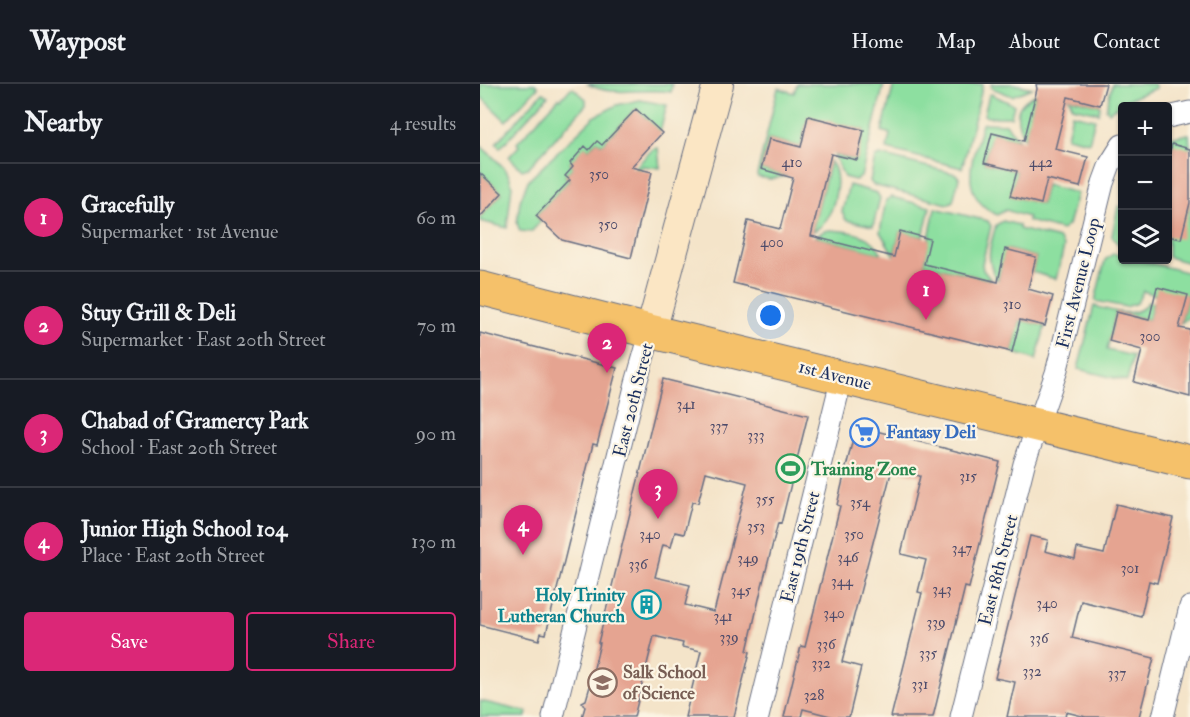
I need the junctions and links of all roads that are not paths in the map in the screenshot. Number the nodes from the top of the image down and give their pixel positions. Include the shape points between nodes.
1 (718, 84) edge
2 (1190, 112) edge
3 (1172, 116) edge
4 (1118, 151) edge
5 (480, 288) edge
6 (651, 331) junction
7 (842, 377) junction
8 (1038, 424) junction
9 (1190, 462) edge
10 (1190, 607) edge
11 (553, 717) edge
12 (758, 717) edge
13 (961, 717) edge
14 (1163, 717) edge

1 - 6 street, East 20th Street
2 - 3 street
4 - 8 street, First Avenue Loop via 1102,183 1056,373
5 - 6 main road, 1st Avenue
6 - 7 main road, 1st Avenue
6 - 11 street, East 20th Street
7 - 8 main road, 1st Avenue
7 - 12 street, East 19th Street
8 - 9 main road, 1st Avenue
8 - 13 street, East 18th Street via 1024,464
10 - 14 street

